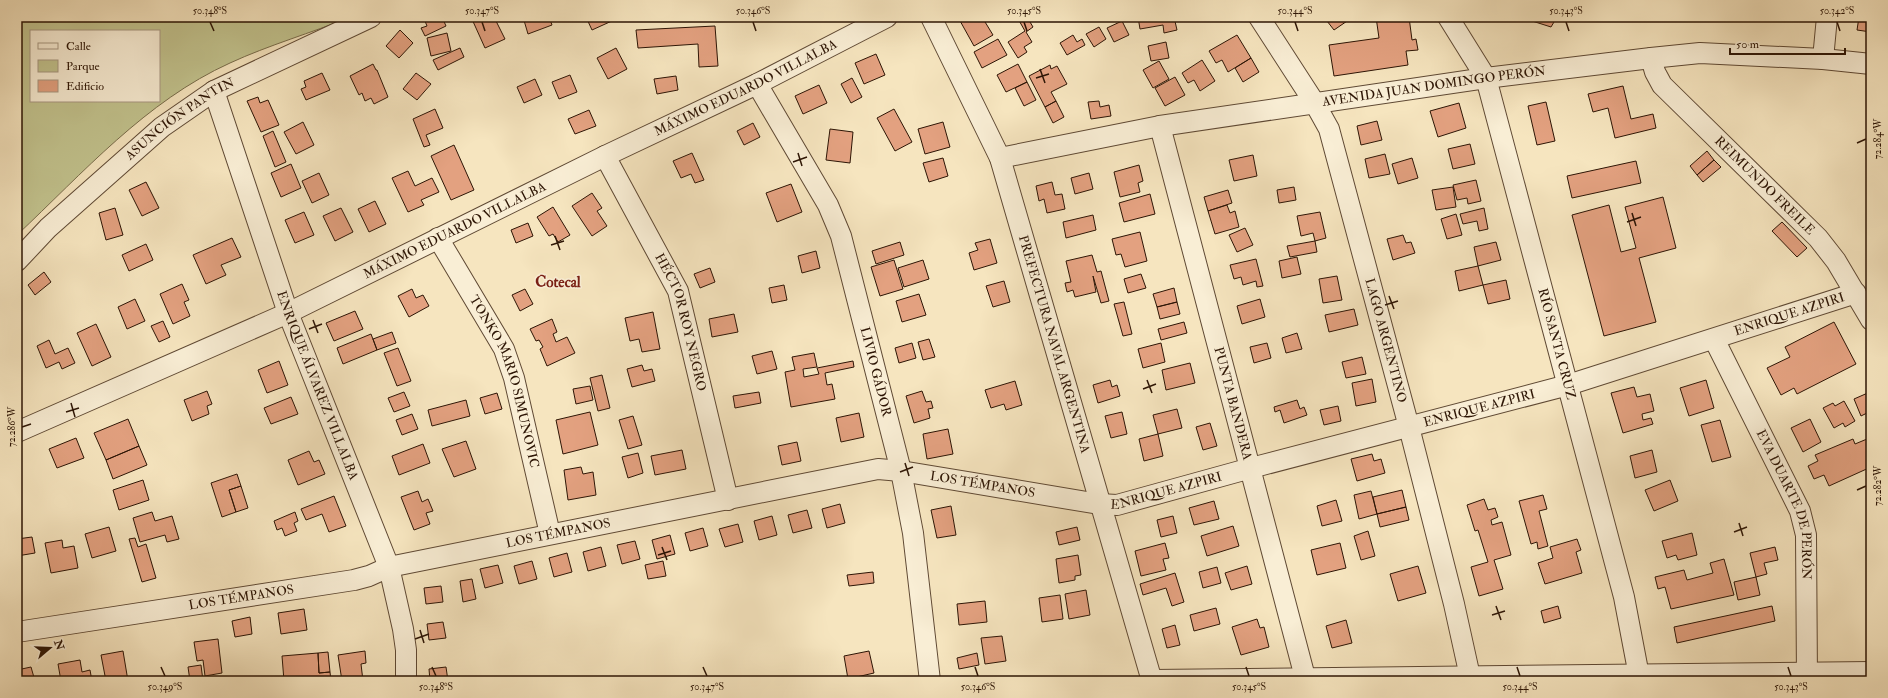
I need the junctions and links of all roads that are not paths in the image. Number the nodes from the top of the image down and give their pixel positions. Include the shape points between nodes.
1 (370, 17) edge
2 (887, 17) edge
3 (931, 17) edge
4 (1259, 17) edge
5 (1448, 17) edge
6 (1826, 17) edge
7 (1650, 58) junction
8 (1823, 60) junction
9 (1871, 64) edge
10 (1486, 78) junction
11 (757, 84) junction
12 (214, 91) junction
13 (1314, 102) junction
14 (1160, 126) junction
15 (604, 156) junction
16 (1000, 158) junction
17 (438, 238) junction
18 (17, 261) edge
19 (1856, 293) junction
20 (288, 313) junction
21 (1871, 320) edge
22 (1714, 339) junction
23 (1568, 384) junction
24 (1408, 427) junction
25 (17, 432) edge
26 (1251, 468) junction
27 (902, 471) junction
28 (728, 500) junction
29 (1099, 504) junction
30 (550, 534) junction
31 (389, 567) junction
32 (17, 632) edge
33 (1871, 672) edge
34 (1807, 677) edge
35 (1471, 678) edge
36 (1640, 678) edge
37 (1306, 679) edge
38 (1152, 680) edge
39 (406, 681) edge
40 (930, 681) edge

1 - 12 street, ASUNCIÓN PANTIN
2 - 11 street, MÁXIMO EDUARDO VILLALBA
3 - 16 street, PREFECTURA NAVAL ARGENTINA
4 - 13 street, LAGO ARGENTINO
5 - 10 street, RÍO SANTA CRUZ
6 - 8 street
7 - 8 street, AVENIDA JUAN DOMINGO PERÓN via 1700,53
7 - 10 street, AVENIDA JUAN DOMINGO PERÓN
7 - 19 street, REIMUNDO FREILE via 1662,85 1818,238
8 - 9 street, AVENIDA JUAN DOMINGO PERÓN
10 - 13 street, AVENIDA JUAN DOMINGO PERÓN
10 - 23 street, RÍO SANTA CRUZ
11 - 15 street, MÁXIMO EDUARDO VILLALBA
11 - 27 street, LIVIO GÁDOR via 828,205 841,236
12 - 18 street, ASUNCIÓN PANTIN via 162,127 48,228
12 - 20 street, ENRIQUE ÁLVAREZ VILLALBA
13 - 14 street, AVENIDA JUAN DOMINGO PERÓN
13 - 24 street, LAGO ARGENTINO via 1329,129
14 - 16 street, AVENIDA JUAN DOMINGO PERÓN
14 - 26 street, PUNTA BANDERA
15 - 17 street, MÁXIMO EDUARDO VILLALBA
15 - 28 street, HÉCTOR ROY NEGRO via 678,291
16 - 29 street, PREFECTURA NAVAL ARGENTINA
17 - 20 street, MÁXIMO EDUARDO VILLALBA
17 - 30 street, TONKO MARIO SIMUNOVIC via 504,349 514,378
19 - 21 street, REIMUNDO FREILE
19 - 22 street, ENRIQUE AZPIRI
20 - 25 street, MÁXIMO EDUARDO VILLALBA
20 - 31 street, ENRIQUE ÁLVAREZ VILLALBA
22 - 23 street, ENRIQUE AZPIRI
22 - 34 street, EVA DUARTE DE PERÓN via 1800,511 1806,535
23 - 24 street, ENRIQUE AZPIRI
23 - 36 street, RÍO SANTA CRUZ via 1624,598
24 - 26 street, ENRIQUE AZPIRI
24 - 35 street, LAGO ARGENTINO
26 - 29 street, ENRIQUE AZPIRI via 1117,505
26 - 37 street, PUNTA BANDERA
27 - 28 street, LOS TÉMPANOS via 864,471
27 - 29 street, LOS TÉMPANOS
27 - 40 street, LIVIO GÁDOR via 913,533
28 - 30 street, LOS TÉMPANOS
29 - 38 street, PREFECTURA NAVAL ARGENTINA
30 - 31 street, LOS TÉMPANOS
31 - 32 street, LOS TÉMPANOS via 354,580
31 - 39 street, ENRIQUE ÁLVAREZ VILLALBA via 403,629
33 - 34 street
34 - 36 street
35 - 36 street
35 - 37 street
37 - 38 street

